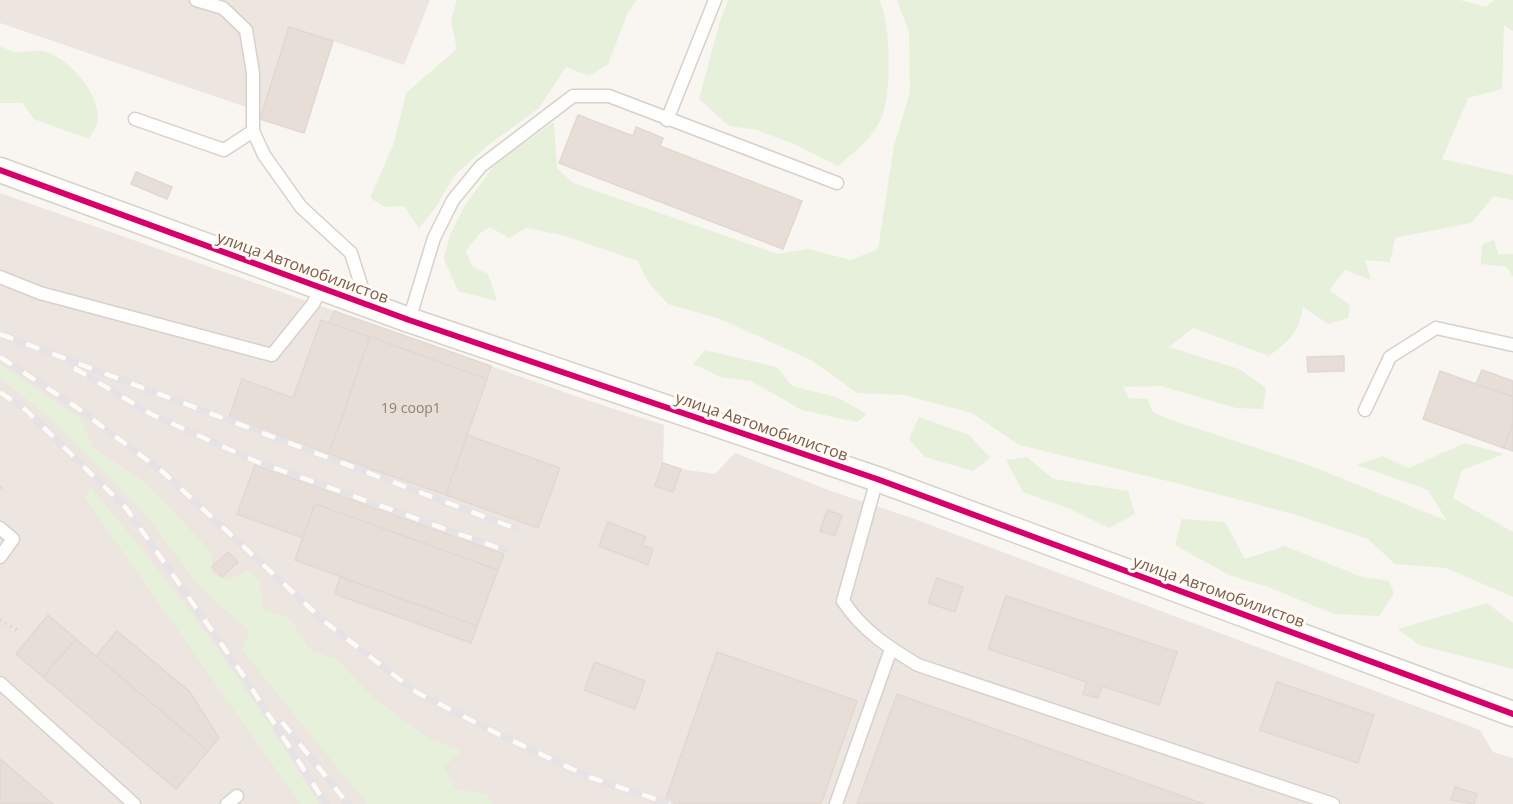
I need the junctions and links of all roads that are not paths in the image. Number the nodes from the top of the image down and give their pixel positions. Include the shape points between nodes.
1 (196, 0) edge
2 (715, 0) edge
3 (224, 4) edge
4 (135, 119) dead end
5 (667, 120) junction
6 (253, 131) junction
7 (0, 170) edge
8 (837, 183) dead end
9 (0, 277) edge
10 (321, 288) junction
11 (367, 305) junction
12 (409, 320) junction
13 (1513, 345) edge
14 (1365, 410) dead end
15 (877, 479) junction
16 (0, 528) edge
17 (0, 556) edge
18 (891, 649) junction
19 (0, 683) edge
20 (1513, 714) edge
21 (237, 796) dead end
22 (134, 804) edge
23 (227, 804) edge
24 (836, 804) edge
25 (1333, 804) edge

1 - 3 lane
2 - 5 lane
3 - 6 lane via 246,30 253,73
4 - 6 lane via 224,150
5 - 8 lane
5 - 12 lane via 609,96 573,96 481,166 453,200 434,238
6 - 11 lane via 264,155 301,207 351,254
7 - 10 street, улица Автомобилистов
9 - 10 lane via 40,293 272,356
10 - 11 street, улица Автомобилистов
11 - 12 street, улица Автомобилистов
12 - 15 street, улица Автомобилистов
13 - 14 lane via 1437,328 1390,357
15 - 18 lane via 843,602 862,627
15 - 20 street, улица Автомобилистов
16 - 17 lane via 13,540
18 - 24 lane
18 - 25 lane via 918,665
19 - 22 lane
21 - 23 lane

